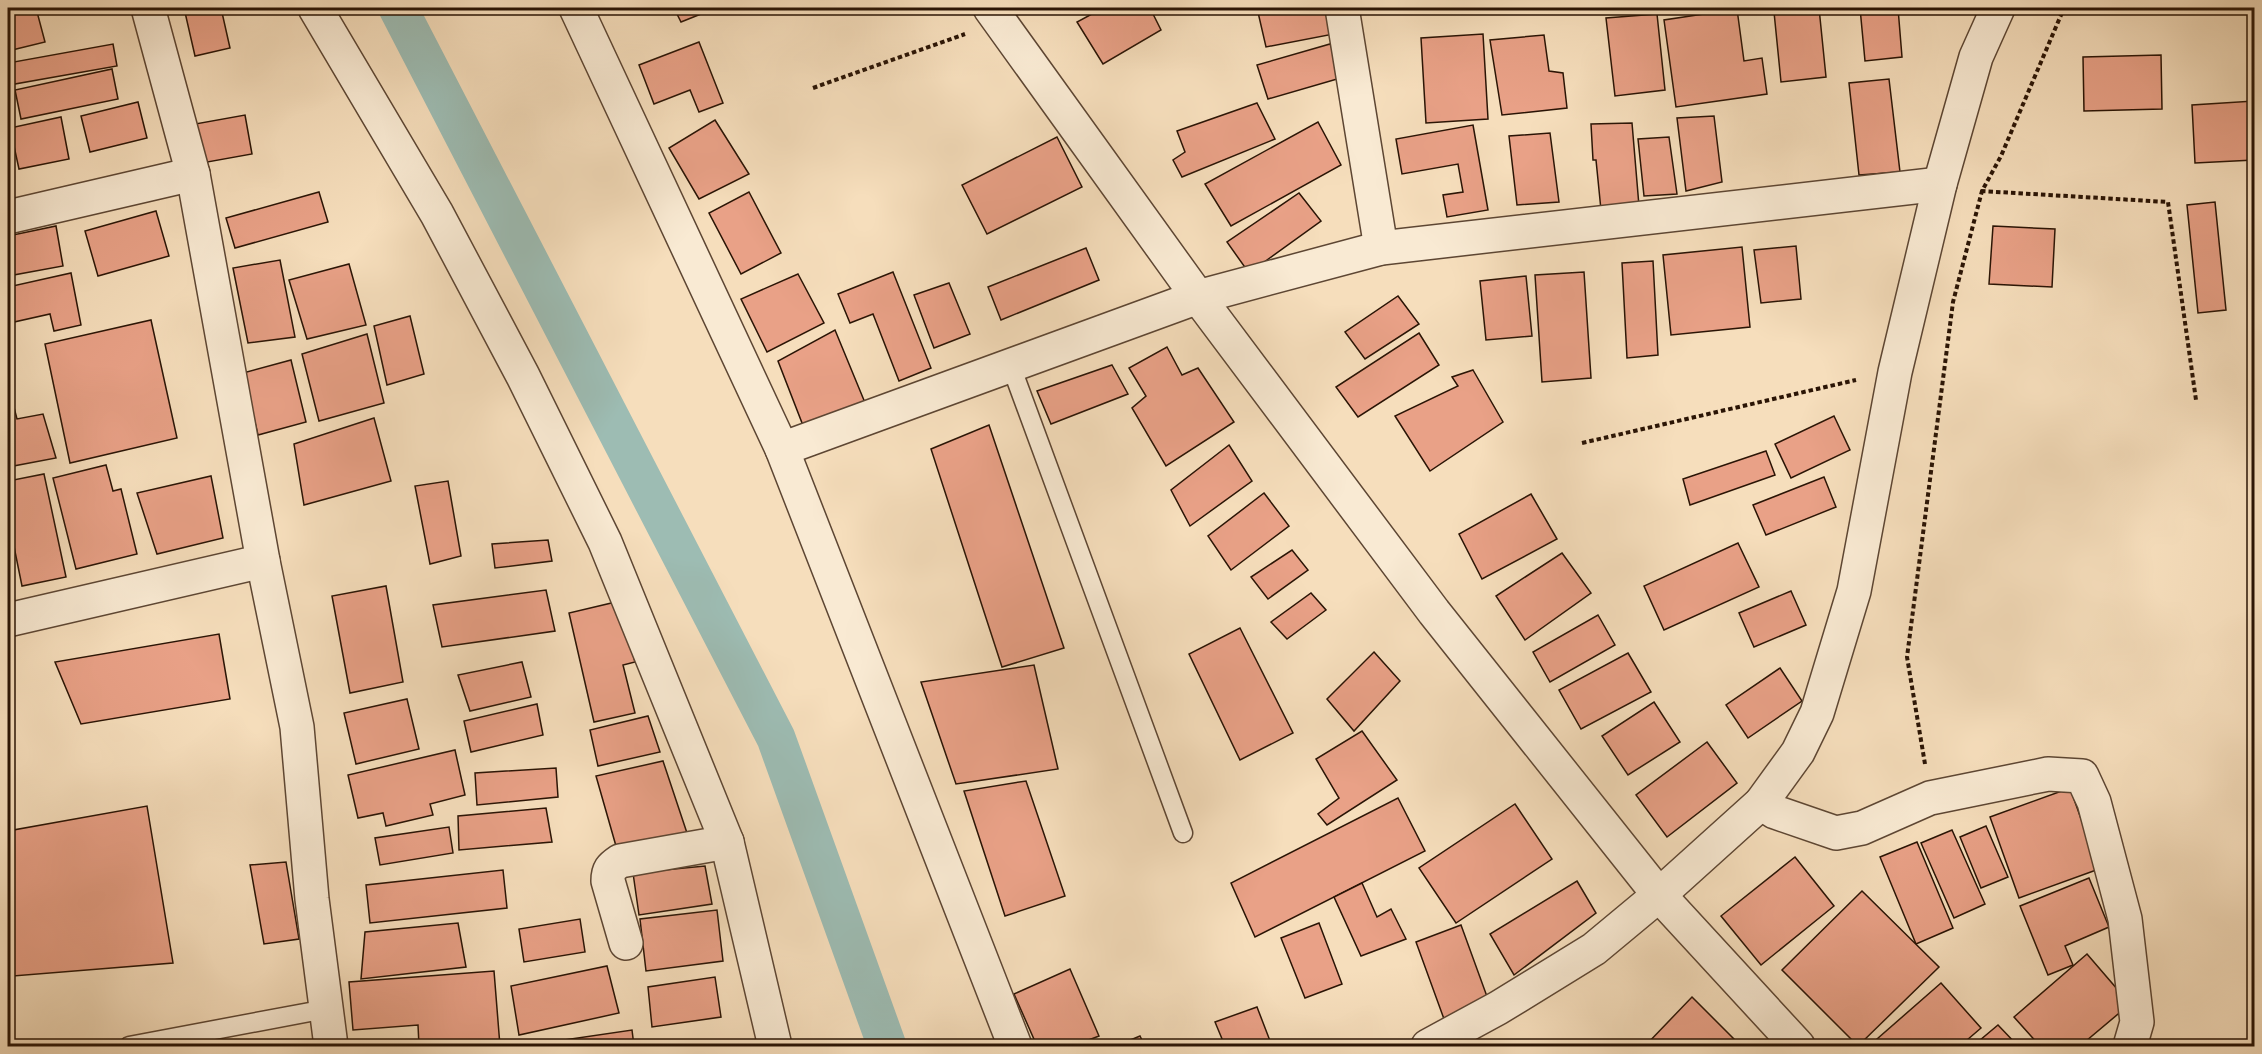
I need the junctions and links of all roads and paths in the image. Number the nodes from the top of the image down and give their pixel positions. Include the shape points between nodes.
1 (148, 8) edge
2 (315, 8) edge
3 (576, 8) edge
4 (1342, 8) edge
5 (1998, 8) edge
6 (2064, 8) edge
7 (995, 15) edge
8 (813, 88) dead end
9 (193, 174) junction
10 (1940, 184) junction
11 (1982, 191) junction
12 (8, 217) edge
13 (1381, 248) junction
14 (1198, 297) junction
15 (1011, 366) junction
16 (1895, 372) junction
17 (2196, 400) dead end
18 (1582, 443) dead end
19 (782, 449) junction
20 (263, 561) junction
21 (8, 620) edge
22 (1930, 798) junction
23 (1779, 812) junction
24 (1184, 833) dead end
25 (727, 842) junction
26 (1659, 895) junction
27 (626, 943) dead end
28 (326, 1009) junction
29 (129, 1047) edge
30 (330, 1047) edge
31 (775, 1047) edge
32 (1015, 1047) edge
33 (1428, 1047) edge
34 (1798, 1047) edge
35 (2130, 1047) edge

1 - 9 street
2 - 25 street via 437,214 523,376 605,542
3 - 19 street
4 - 13 street
5 - 10 street via 1976,57
6 - 11 path via 2001,156
7 - 8 path
7 - 14 street
9 - 12 street
9 - 20 street
10 - 13 street
10 - 16 street
11 - 17 path via 2168,202
11 - 22 path via 1953,302 1907,657
13 - 14 street
14 - 15 street
14 - 26 street via 1434,612
15 - 19 street
15 - 24 lane
16 - 18 path
16 - 23 street via 1854,591 1832,670 1798,752
19 - 32 street
20 - 21 street
20 - 28 street via 297,727
22 - 23 street via 1862,828 1836,833
22 - 35 street via 2048,774 2082,776 2094,802 2125,919 2137,1022
23 - 26 street
25 - 27 street via 620,861 612,867 608,881
25 - 31 street
26 - 33 street via 1594,949
26 - 34 street
28 - 29 lane
28 - 30 street

